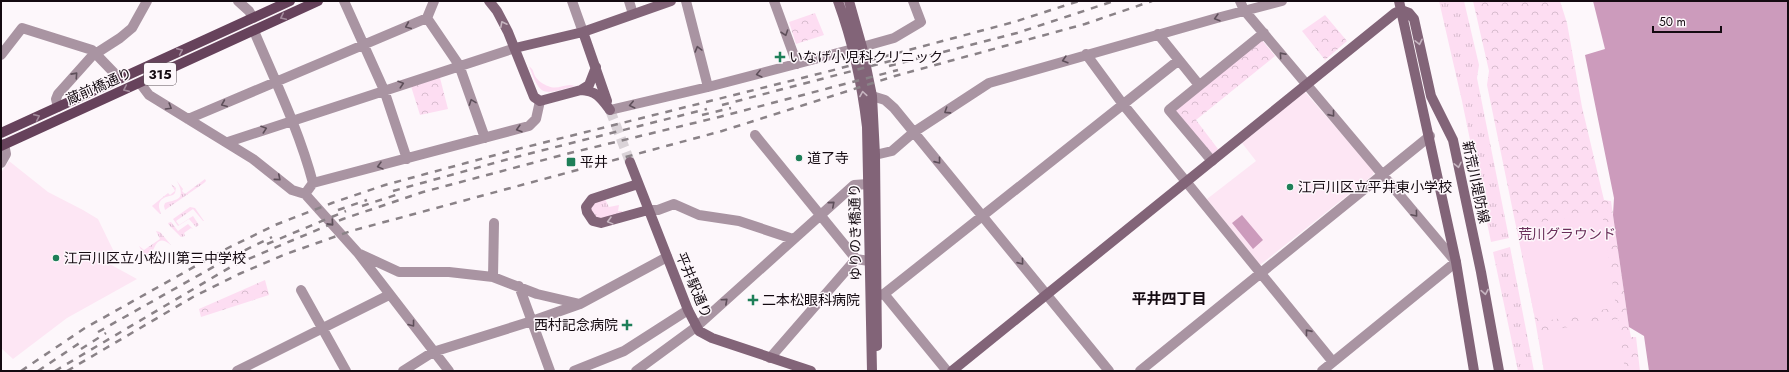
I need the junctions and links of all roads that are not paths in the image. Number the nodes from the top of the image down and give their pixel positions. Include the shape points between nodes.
1 (147, 1) edge
2 (238, 1) edge
3 (288, 1) edge
4 (318, 1) edge
5 (344, 1) edge
6 (434, 1) edge
7 (488, 1) edge
8 (572, 1) edge
9 (629, 1) edge
10 (671, 1) edge
11 (686, 1) edge
12 (774, 1) edge
13 (838, 1) edge
14 (849, 1) edge
15 (914, 1) edge
16 (1282, 1) edge
17 (1242, 6) edge
18 (1400, 6) edge
19 (633, 14) junction
20 (253, 18) junction
21 (427, 18) junction
22 (254, 31) junction
23 (583, 32) junction
24 (1264, 33) junction
25 (1158, 34) junction
26 (364, 45) junction
27 (515, 48) junction
28 (858, 48) junction
29 (96, 53) junction
30 (1086, 54) junction
31 (1, 55) edge
32 (1179, 60) junction
33 (796, 64) junction
34 (459, 65) junction
35 (596, 67) junction
36 (119, 78) junction
37 (276, 82) junction
38 (140, 83) junction
39 (1308, 84) junction
40 (1199, 85) junction
41 (708, 87) junction
42 (384, 90) junction
43 (581, 90) junction
44 (872, 96) junction
45 (540, 101) junction
46 (1122, 103) junction
47 (58, 107) junction
48 (610, 110) junction
49 (188, 119) junction
50 (293, 120) junction
51 (914, 132) junction
52 (1, 133) edge
53 (755, 135) dead end
54 (1430, 136) junction
55 (485, 138) junction
56 (228, 142) junction
57 (2, 145) edge
58 (875, 155) junction
59 (407, 159) junction
60 (630, 162) tunnel mouth
61 (1212, 162) junction
62 (1, 163) edge
63 (1382, 174) junction
64 (1187, 181) junction
65 (313, 183) junction
66 (638, 184) junction
67 (868, 184) junction
68 (305, 194) junction
69 (648, 210) junction
70 (819, 215) junction
71 (982, 215) junction
72 (494, 223) dead end
73 (793, 239) junction
74 (358, 253) junction
75 (667, 257) junction
76 (856, 259) junction
77 (869, 261) junction
78 (1456, 262) junction
79 (1260, 273) junction
80 (493, 277) junction
81 (519, 286) junction
82 (301, 290) dead end
83 (1047, 294) junction
84 (389, 295) junction
85 (880, 295) junction
86 (580, 304) junction
87 (688, 310) junction
88 (532, 321) junction
89 (696, 327) junction
90 (322, 328) junction
91 (433, 352) junction
92 (770, 358) junction
93 (1333, 362) junction
94 (237, 371) edge
95 (346, 371) edge
96 (403, 371) edge
97 (450, 371) edge
98 (550, 371) edge
99 (574, 371) edge
100 (636, 371) edge
101 (811, 371) edge
102 (872, 371) edge
103 (877, 371) edge
104 (947, 371) edge
105 (952, 371) edge
106 (1109, 371) edge
107 (1140, 371) edge
108 (1322, 371) edge
109 (1474, 371) edge
110 (1499, 371) edge

1 - 29 street via 132,28
2 - 20 street
3 - 20 main road, 蔵前橋通り / 315
4 -> 22 main road, 蔵前橋通り / 315
5 - 26 street
6 - 21 street
27 -> 7 street via 497,12
8 - 23 street
9 - 19 street
10 - 19 street
41 -> 11 street
12 -> 33 street
13 - 28 street, ゆりのき橋通り
14 - 28 street, ゆりのき橋通り
15 - 28 street via 921,22 894,38
16 - 17 street
17 - 24 street
17 -> 25 street
18 - 39 street
18 - 54 street
18 -> 110 street, 新荒川堤防線 via 1414,19 1431,96 1453,140
19 - 23 street
36 -> 20 main road, 蔵前橋通り / 315
21 -> 26 street
21 - 34 street
22 - 37 street
22 - 38 main road, 蔵前橋通り / 315
23 - 27 street
23 - 35 street
39 -> 24 street
24 - 40 street
25 - 30 street
25 - 32 street
26 - 37 street
26 - 42 street
27 - 34 street
27 - 45 street via 532,94
28 - 33 street
28 - 44 street, ゆりのき橋通り
67 -> 28 street, ゆりのき橋通り via 867,127
29 - 31 street via 22,28
29 - 36 street
47 -> 29 street via 58,94
30 - 46 street
30 -> 51 street via 989,83
32 - 40 street
32 - 46 street
33 -> 41 street
42 -> 34 street
55 -> 34 street
35 - 43 street via 589,85
35 - 48 street
36 - 47 main road, 蔵前橋通り / 315
37 -> 49 street
37 - 50 street
38 -> 49 street via 149,95
38 -> 57 main road, 蔵前橋通り / 315
39 - 61 street
39 -> 63 street
40 - 61 street via 1169,110
41 -> 48 street
42 - 50 street
42 - 59 street
43 - 45 street
43 - 48 street via 598,94
44 - 51 street via 885,100
44 - 58 street, ゆりのき橋通り
45 -> 55 street via 536,119 529,126
46 - 64 street
46 - 71 street
52 -> 47 main road, 蔵前橋通り / 315
49 - 56 street
56 -> 50 street
50 - 65 street
51 - 58 street via 892,151
51 -> 71 street
53 - 70 street
54 - 63 street
54 - 78 street
55 - 59 street
56 -> 68 street via 272,172 292,190
57 - 62 street via 6,154
58 - 85 street, ゆりのき橋通り
59 -> 65 street
60 - 66 street, 平井駅通り
61 - 64 street
63 -> 78 street
63 - 79 street
64 - 79 street
64 - 83 street
65 - 68 street
66 - 69 street, 平井駅通り
69 -> 66 street via 601,223 592,221 586,212 586,207 592,199
70 -> 67 street via 854,185
67 - 77 street, ゆりのき橋通り
68 -> 74 street
69 - 73 street via 658,210 674,204 699,215 739,220
69 - 75 street, 平井駅通り
70 - 73 street
70 - 76 street
71 -> 83 street
71 - 85 street
72 - 80 street
89 -> 73 street
74 - 80 street via 399,272 449,272
74 - 84 street
75 - 86 street
75 - 87 street, 平井駅通り
76 - 77 street
76 - 92 street
77 - 102 street, ゆりのき橋通り
78 - 93 street
78 - 109 street
93 -> 79 street
79 - 107 street
80 - 81 street
81 - 86 street via 537,294
81 - 88 street
82 - 90 street
83 - 105 street
83 - 106 street
84 - 90 street
84 -> 91 street
85 - 103 street, ゆりのき橋通り
85 - 104 street
86 - 88 street
87 - 89 street, 平井駅通り
87 - 99 street via 624,351
88 - 91 street
88 - 98 street
89 - 92 street, 平井駅通り via 703,334
89 - 100 street
90 - 94 street
90 - 95 street
91 - 96 street
91 - 97 street
92 - 101 street, 平井駅通り
93 - 108 street

